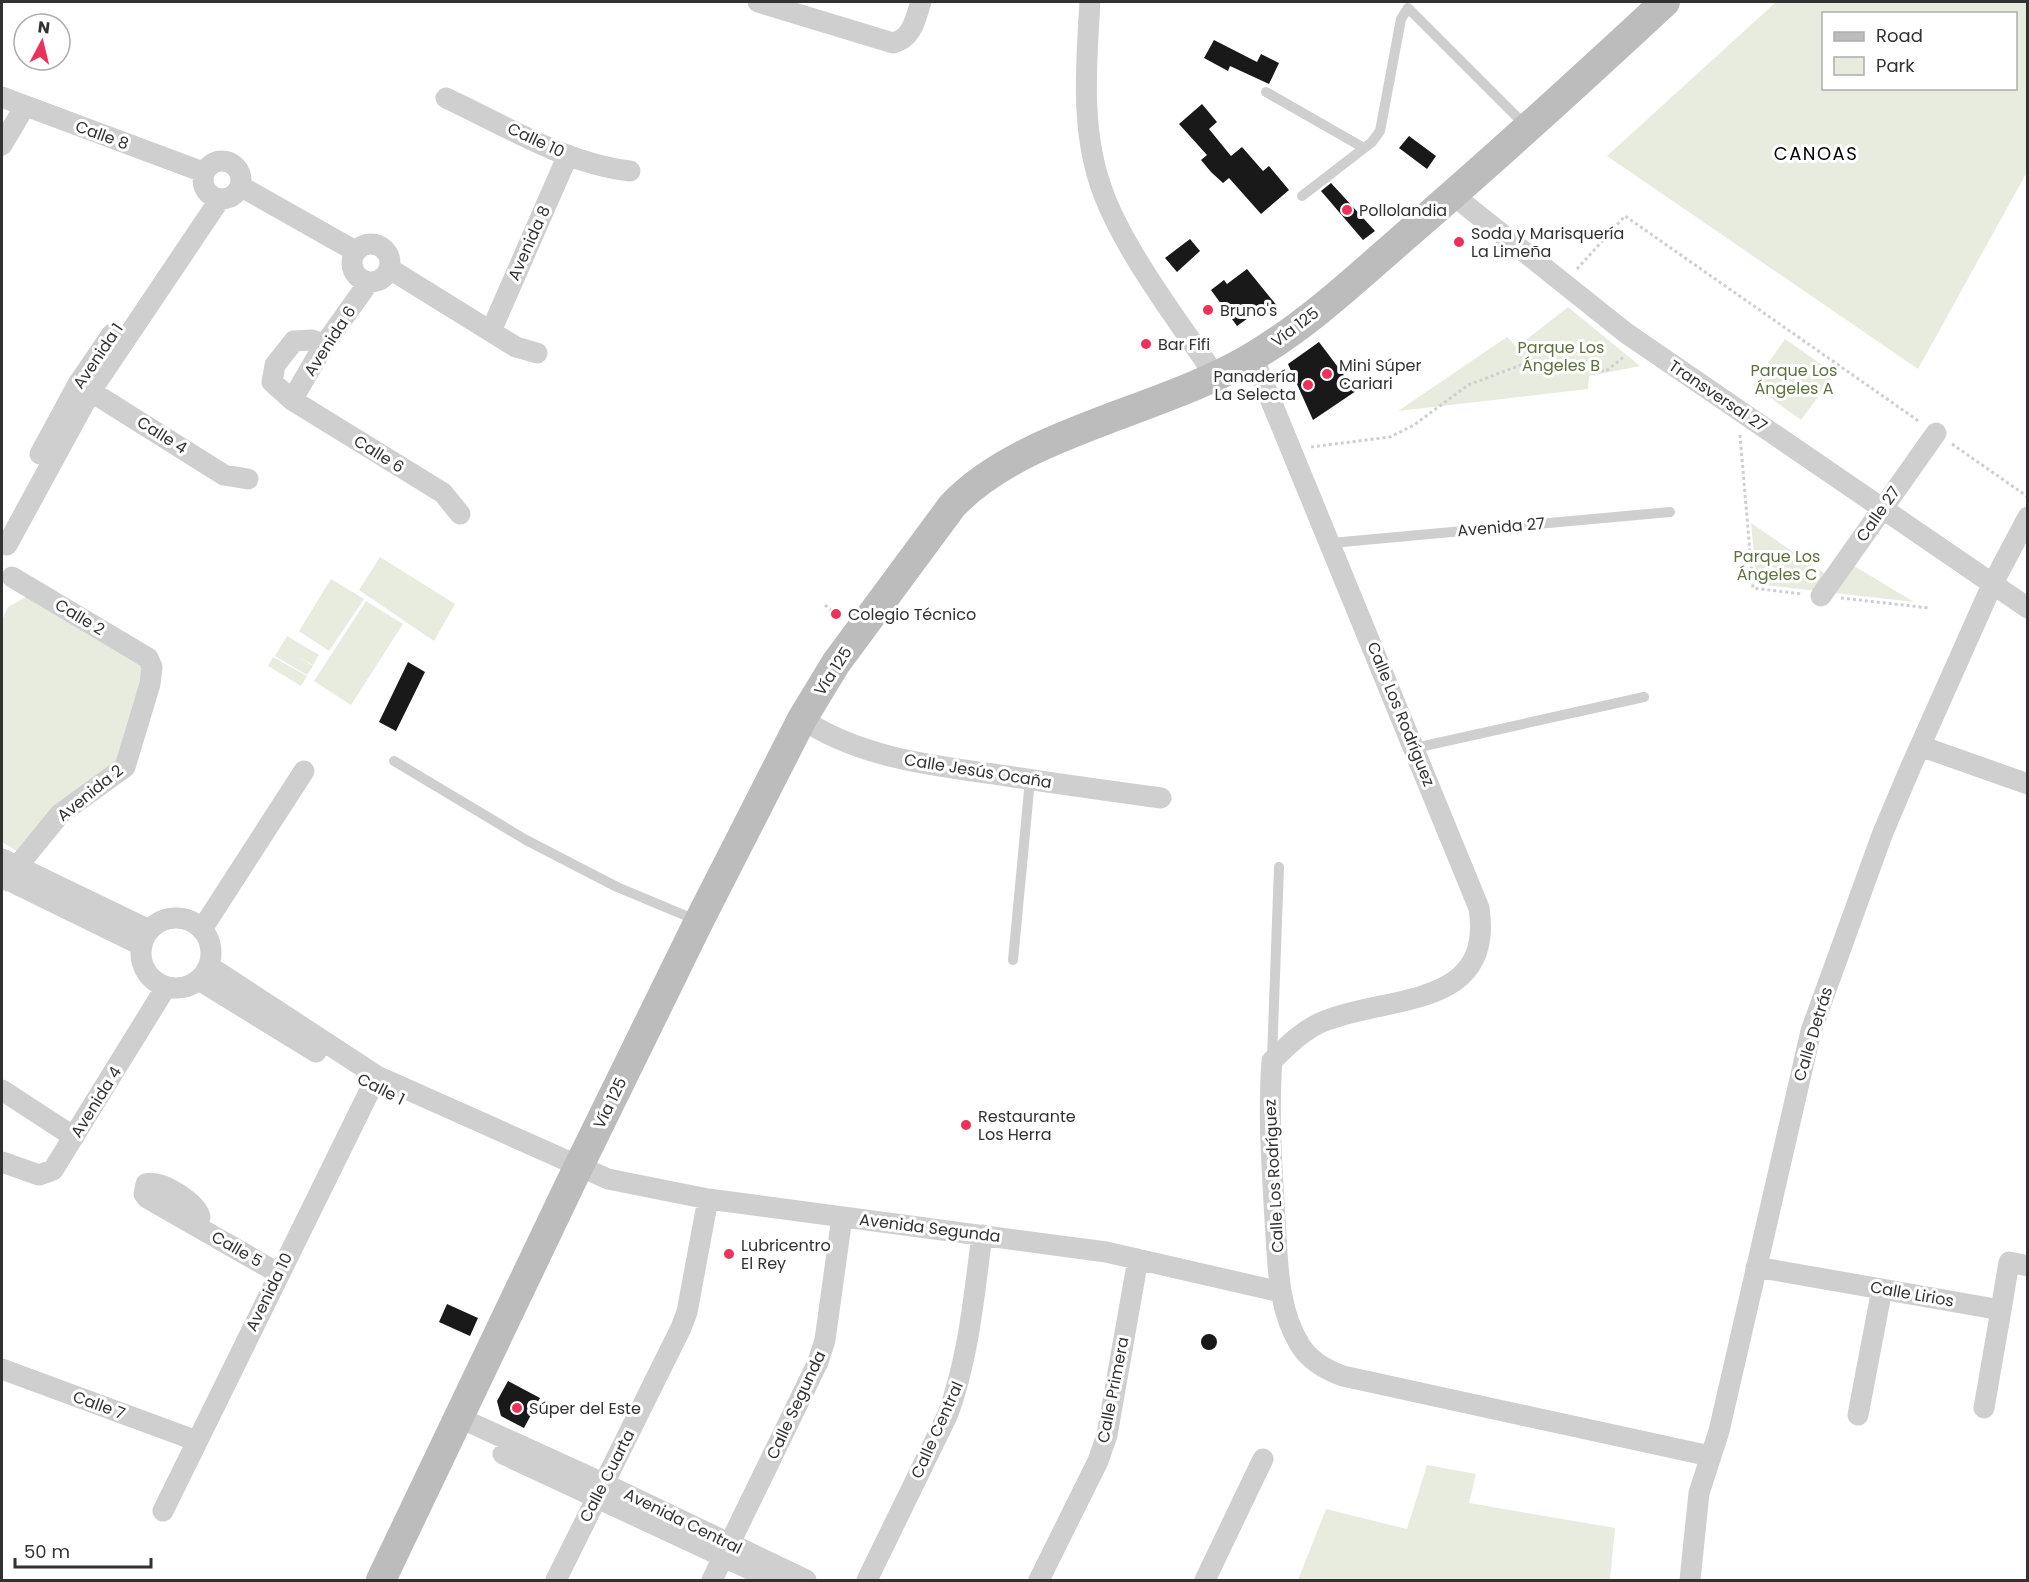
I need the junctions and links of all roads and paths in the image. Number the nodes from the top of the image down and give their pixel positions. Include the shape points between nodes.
1 (758, 2) edge
2 (921, 2) edge
3 (1090, 2) edge
4 (1665, 2) edge
5 (1266, 92) dead end
6 (2, 97) edge
7 (446, 98) dead end
8 (25, 106) junction
9 (1528, 128) junction
10 (2, 145) edge
11 (1364, 148) junction
12 (568, 155) junction
13 (630, 171) dead end
14 (203, 172) junction
15 (240, 186) junction
16 (1453, 195) junction
17 (214, 196) junction
18 (1302, 196) dead end
19 (356, 251) junction
20 (390, 269) junction
21 (369, 282) junction
22 (1563, 284) junction
23 (491, 331) junction
24 (1639, 342) junction
25 (324, 345) junction
26 (537, 353) dead end
27 (1253, 357) junction
28 (1216, 377) junction
29 (85, 387) junction
30 (292, 400) junction
31 (1737, 409) junction
32 (1936, 433) junction
33 (1292, 450) junction
34 (248, 479) dead end
35 (2028, 497) edge
36 (1881, 508) junction
37 (1670, 512) dead end
38 (460, 514) dead end
39 (2028, 517) edge
40 (3, 538) edge
41 (1331, 543) junction
42 (7, 580) edge
43 (1992, 585) junction
44 (1821, 596) junction
45 (825, 605) dead end
46 (1929, 608) dead end
47 (2028, 608) edge
48 (836, 614) dead end
49 (148, 658) joint
50 (1644, 697) dead end
51 (802, 719) junction
52 (1920, 746) junction
53 (1415, 748) junction
54 (394, 761) dead end
55 (304, 771) dead end
56 (1030, 780) junction
57 (2028, 784) edge
58 (1161, 798) dead end
59 (1279, 867) dead end
60 (7, 871) edge
61 (699, 921) junction
62 (202, 929) junction
63 (145, 937) junction
64 (1013, 960) dead end
65 (204, 973) junction
66 (166, 987) junction
67 (1272, 1061) junction
68 (374, 1081) junction
69 (2, 1090) edge
70 (74, 1137) junction
71 (2, 1162) edge
72 (575, 1174) junction
73 (708, 1199) junction
74 (842, 1217) junction
75 (196, 1226) dead end
76 (982, 1235) junction
77 (1138, 1258) junction
78 (2028, 1266) edge
79 (1755, 1267) junction
80 (278, 1273) junction
81 (1882, 1289) junction
82 (1281, 1292) junction
83 (2001, 1310) junction
84 (2, 1369) edge
85 (1984, 1408) dead end
86 (1858, 1415) dead end
87 (457, 1425) junction
88 (197, 1441) junction
89 (1710, 1456) junction
90 (1263, 1459) dead end
91 (600, 1490) junction
92 (163, 1510) dead end
93 (727, 1550) junction
94 (381, 1581) edge
95 (556, 1581) edge
96 (712, 1581) edge
97 (773, 1581) edge
98 (806, 1581) edge
99 (867, 1581) edge
100 (1039, 1581) edge
101 (1205, 1581) edge
102 (1690, 1581) edge

1 - 2 street via 885,42 900,41 912,31
3 - 28 street via 1086,115 1103,194 1116,223
4 - 9 main road, Vía 125
5 - 11 lane
6 - 8 street, Calle 8
7 - 12 street, Calle 10
8 - 10 street
8 - 14 street, Calle 8
9 - 11 lane via 1408,8 1401,19 1386,112 1380,131
9 - 16 main road, Vía 125
11 - 18 lane
12 - 13 street, Calle 10 via 609,169
12 - 23 street, Avenida 8
14 - 15 street via 213,162 226,161 237,167
14 - 17 street via 202,183
15 - 17 street via 232,196
15 - 19 street
16 - 22 street, Transversal 27
16 - 27 main road, Vía 125 via 1284,338
17 - 29 street, Avenida 1
19 - 20 street via 369,243 382,246 390,256
19 - 21 street via 352,260 354,272
20 - 21 street via 382,279
20 - 23 street
21 - 25 street, Avenida 6
22 - 24 street, Transversal 27
22 - 32 path via 1625,216
23 - 26 street via 516,347
24 - 31 street, Transversal 27
24 - 33 path via 1606,371 1534,360 1468,385 1414,425 1390,437
25 - 30 street, Avenida 6
25 - 30 street, Calle 6 via 312,340 294,341 275,365 272,382
27 - 28 main road, Vía 125
27 - 33 street, Calle Los Rodríguez
28 - 51 main road, Vía 125 via 1056,441 994,470 968,489 836,663
29 - 34 street, Calle 4 via 224,475
29 - 40 street, Avenida 1
30 - 38 street, Calle 6 via 442,493
31 - 36 street, Transversal 27
31 - 44 path via 1753,588
32 - 35 path
32 - 36 street, Calle 27
33 - 41 street, Calle Los Rodríguez
36 - 43 street, Transversal 27
36 - 44 street, Calle 27
37 - 41 lane, Avenida 27
39 - 43 street, Calle Detrás
40 - 42 street via 17,563
41 - 53 street, Calle Los Rodríguez
42 - 49 street, Calle 2
43 - 47 street
43 - 52 street, Calle Detrás
44 - 46 path
45 - 48 path
49 - 60 street, Avenida 2 via 152,667 150,684 125,767 60,814
50 - 53 lane
51 - 56 street, Calle Jesús Ocaña via 822,733 896,758
51 - 61 main road, Vía 125
52 - 57 street
52 - 79 street, Calle Detrás via 1882,835 1812,1031
53 - 67 street, Calle Los Rodríguez via 1479,908 1483,931 1479,953 1461,979 1426,995 1327,1020 1299,1035
54 - 61 lane via 526,840 617,887
55 - 62 street
56 - 58 street, Calle Jesús Ocaña
56 - 64 lane
59 - 67 lane
60 - 63 street
61 - 72 main road, Vía 125
62 - 63 street via 192,922 169,918
62 - 65 street via 211,946
63 - 66 street via 140,956 148,976
65 - 66 street via 184,988
65 - 68 street, Calle 1
66 - 70 street, Avenida 4
67 - 82 street, Calle Los Rodríguez via 1269,1109
68 - 72 street, Calle 1
68 - 80 street, Avenida 10
69 - 70 street
70 - 71 street, Avenida 4 via 53,1170 39,1175
72 - 73 street, Avenida Segunda
72 - 87 main road, Vía 125
73 - 74 street, Avenida Segunda
73 - 91 street, Calle Cuarta via 684,1320
74 - 76 street, Avenida Segunda
74 - 93 street, Calle Segunda via 819,1362
75 - 80 street, Calle 5
76 - 77 street, Avenida Segunda
76 - 99 street, Calle Central via 958,1385 948,1414
77 - 82 street, Avenida Segunda
77 - 100 street, Calle Primera via 1107,1435
78 - 83 street via 2009,1262
79 - 81 street, Calle Lirios
79 - 89 street, Calle Detrás
80 - 88 street, Avenida 10
81 - 83 street, Calle Lirios
81 - 86 street
82 - 89 street, Calle Los Rodríguez via 1300,1345 1329,1371
83 - 85 street
84 - 88 street, Calle 7
87 - 91 street, Avenida Central
87 - 94 main road, Vía 125
88 - 92 street, Avenida 10
89 - 102 street, Calle Detrás via 1699,1493
90 - 101 street
91 - 93 street, Avenida Central
91 - 95 street, Calle Cuarta
93 - 96 street, Calle Segunda
93 - 97 street, Avenida Central
93 - 98 street, Avenida Central

